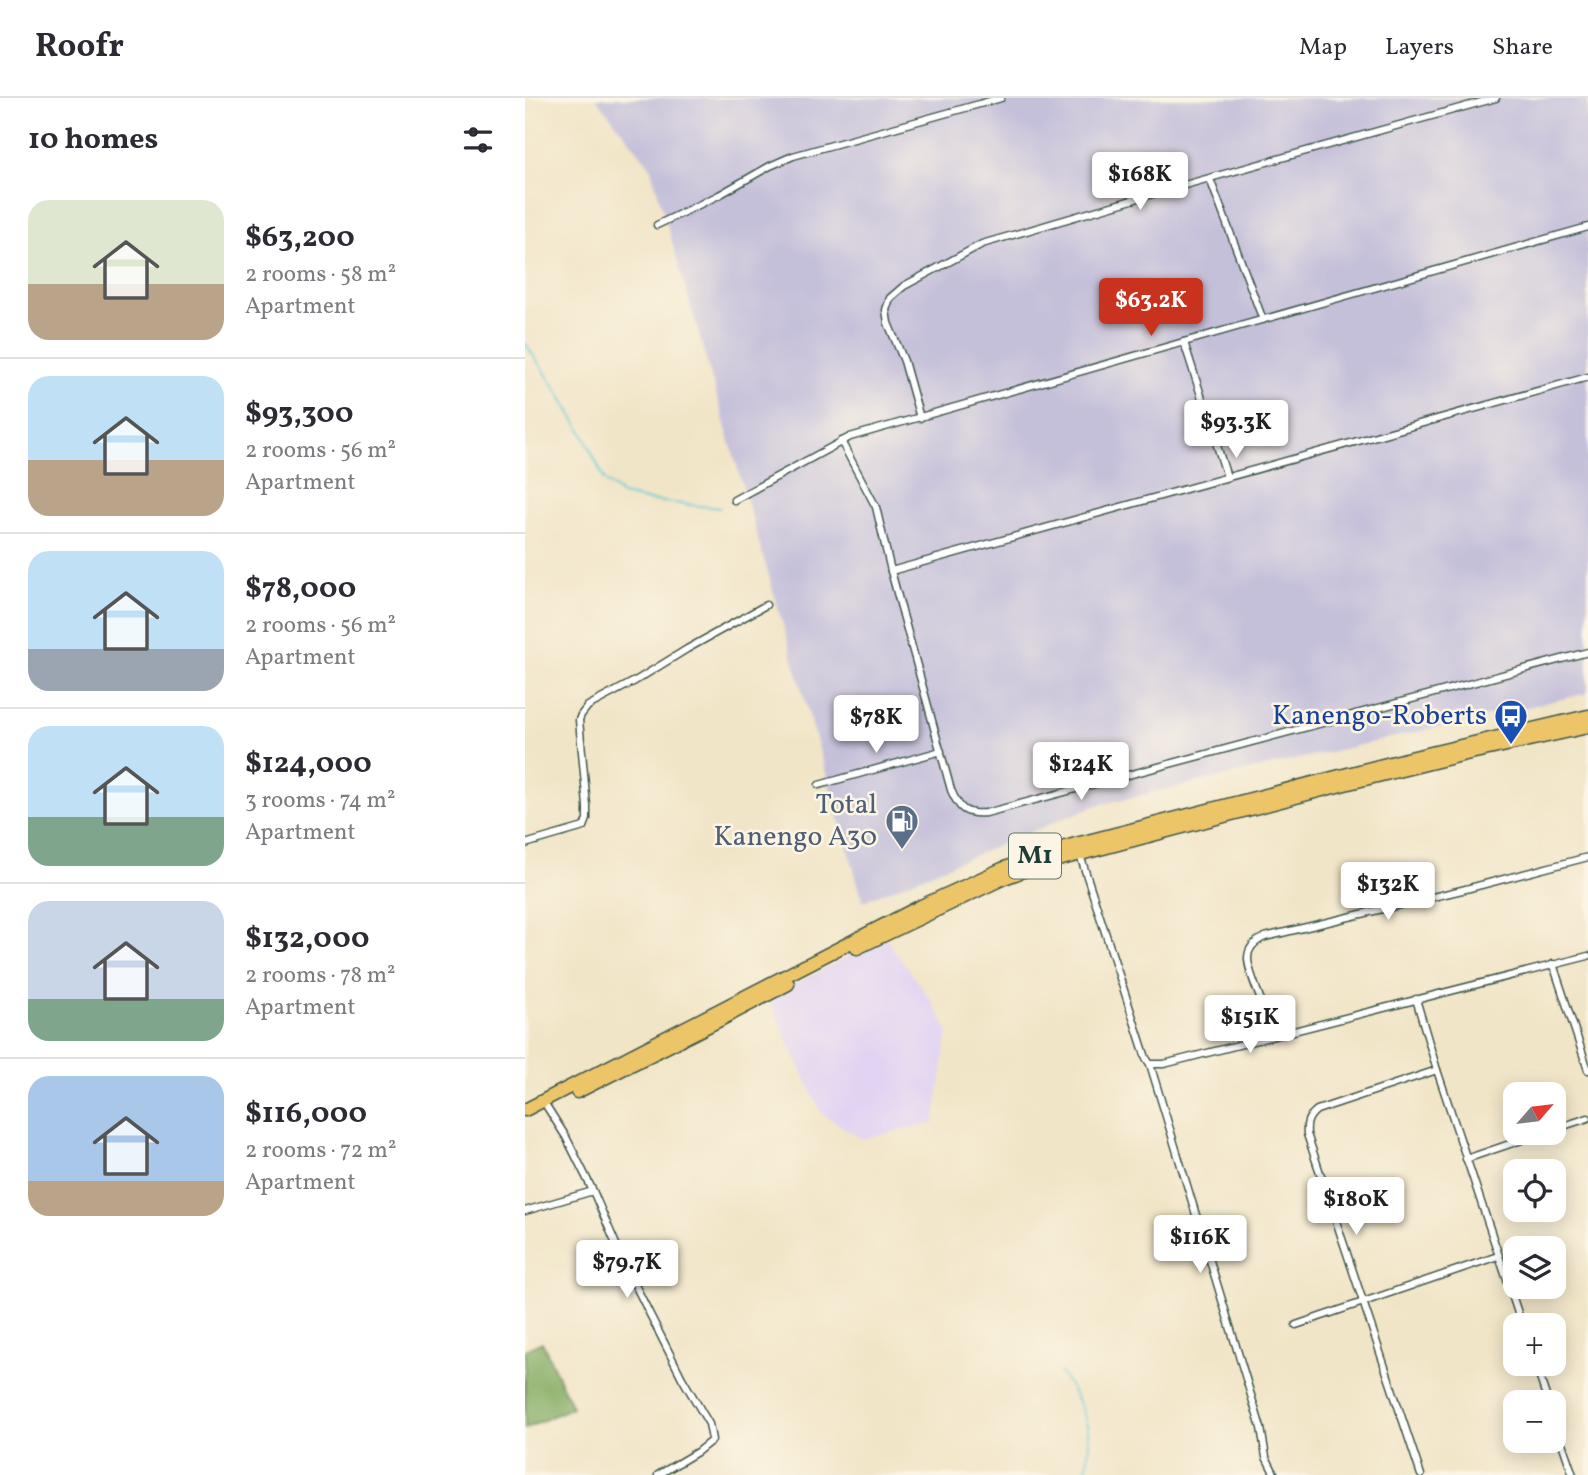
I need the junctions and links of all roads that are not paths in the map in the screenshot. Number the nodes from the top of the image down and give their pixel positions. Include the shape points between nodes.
1 (1001, 98) edge
2 (1496, 98) edge
3 (1210, 179) junction
4 (657, 225) dead end
5 (1588, 227) edge
6 (1263, 320) junction
7 (1185, 342) junction
8 (1588, 377) edge
9 (920, 418) junction
10 (841, 441) junction
11 (1227, 477) junction
12 (734, 500) dead end
13 (891, 571) junction
14 (766, 605) dead end
15 (1588, 652) edge
16 (1588, 716) edge
17 (1588, 727) edge
18 (941, 751) junction
19 (819, 785) dead end
20 (525, 844) edge
21 (1078, 849) junction
22 (1588, 856) edge
23 (1588, 956) edge
24 (1553, 964) junction
25 (1416, 999) junction
26 (1275, 1034) junction
27 (1150, 1064) junction
28 (1437, 1070) junction
29 (1588, 1070) edge
30 (547, 1107) junction
31 (525, 1110) edge
32 (1588, 1118) edge
33 (525, 1119) edge
34 (1566, 1125) edge
35 (1507, 1145) edge
36 (1466, 1159) junction
37 (593, 1191) junction
38 (525, 1211) edge
39 (1498, 1256) junction
40 (1364, 1302) junction
41 (1518, 1313) edge
42 (1296, 1325) dead end
43 (1565, 1453) edge
44 (658, 1475) edge
45 (1275, 1475) edge
46 (1421, 1475) edge
47 (1573, 1475) edge

1 - 4 street via 793,156
2 - 3 street
3 - 6 street
3 - 9 street via 982,244 898,290 887,303 888,323
5 - 6 street
6 - 7 street
7 - 9 street
7 - 11 street
8 - 11 street
9 - 10 street
10 - 12 street
10 - 13 street via 876,507
11 - 13 street
13 - 18 street
14 - 20 street via 584,710 579,720 587,806 584,827
15 - 18 street via 986,813 966,812 955,800
16 - 21 highway, M1 via 1410,758
17 - 21 highway, M1
18 - 19 street
21 - 27 street
21 - 30 highway, M1 via 945,905
21 - 31 highway, M1 via 1038,855 921,906
22 - 26 street via 1265,937 1249,951 1248,958
23 - 24 street
24 - 25 street
24 - 29 street
25 - 26 street
25 - 28 street
26 - 27 street
27 - 45 street
28 - 36 street
28 - 40 street via 1317,1110 1306,1126
30 - 33 highway, M1
30 - 37 street
32 - 34 street
35 - 36 street
36 - 39 street
37 - 38 street
37 - 44 street via 624,1263 709,1424 712,1440
39 - 40 street
39 - 41 street
40 - 42 street
40 - 46 street
43 - 47 street

